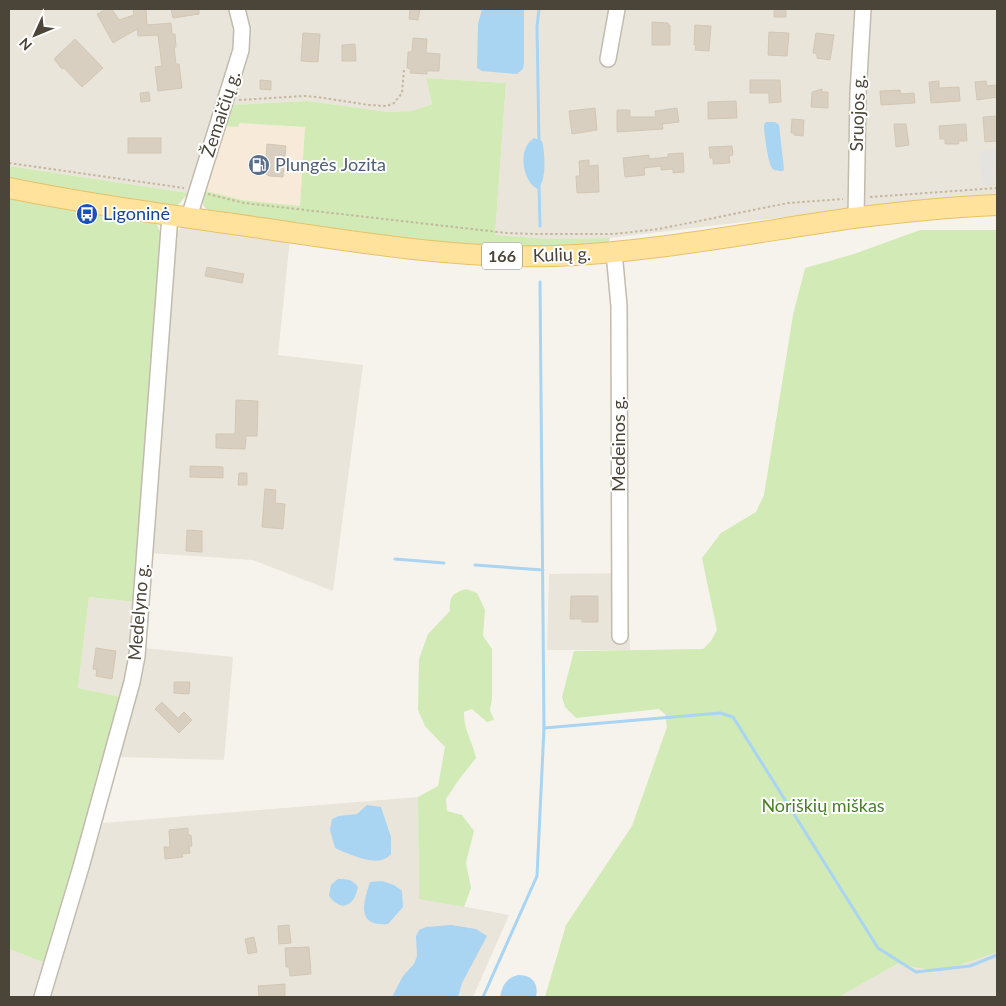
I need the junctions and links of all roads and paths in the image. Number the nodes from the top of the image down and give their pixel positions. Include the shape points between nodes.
1 (237, 9) edge
2 (617, 9) edge
3 (863, 9) edge
4 (608, 58) dead end
5 (404, 70) dead end
6 (226, 101) junction
7 (9, 163) edge
8 (9, 188) edge
9 (997, 188) edge
10 (196, 190) junction
11 (856, 198) junction
12 (997, 205) edge
13 (179, 216) junction
14 (856, 218) junction
15 (614, 252) junction
16 (620, 636) dead end
17 (42, 997) edge

1 - 6 street, Žemaičių g. via 242,29 241,50
2 - 4 street
3 - 11 street, Sruojos g.
5 - 6 path via 402,93 387,106 304,96
6 - 10 street, Žemaičių g.
7 - 10 path
8 - 13 main road, Kulių g. / 166
9 - 11 path
10 - 11 path via 244,203 535,234 613,234 659,229 788,203
10 - 13 street, Žemaičių g.
11 - 14 street, Sruojos g.
12 - 14 main road, Kulių g. / 166
13 - 15 main road, Kulių g. / 166 via 438,252 511,256
13 - 17 street, Medelyno g. via 137,656 81,867
14 - 15 main road, Kulių g. / 166
15 - 16 street, Medeinos g. via 619,306

